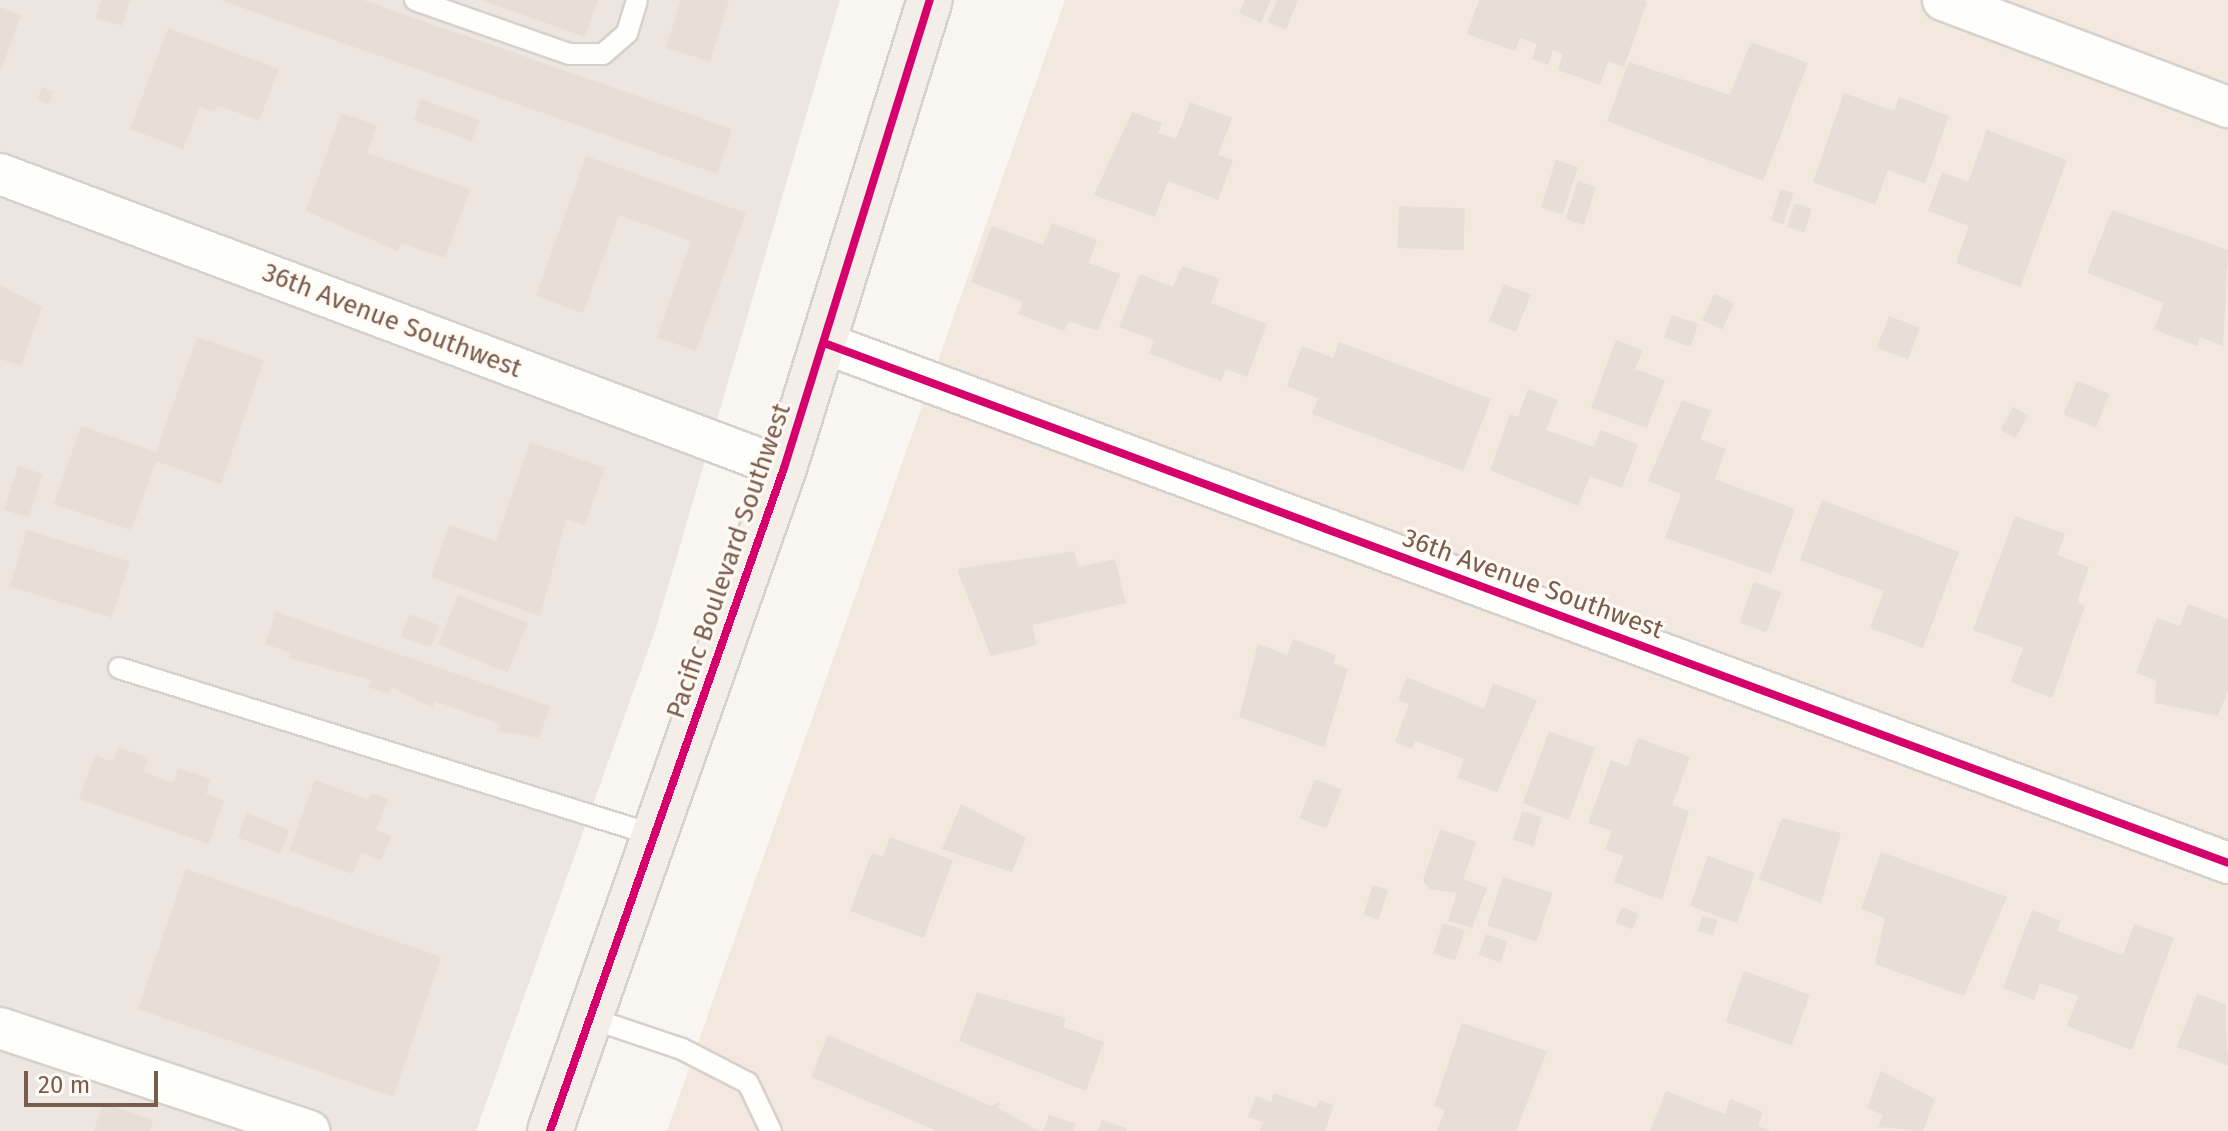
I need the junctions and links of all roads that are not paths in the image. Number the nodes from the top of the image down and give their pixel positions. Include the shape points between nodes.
1 (415, 0) edge
2 (637, 0) edge
3 (930, 0) edge
4 (1943, 0) edge
5 (2228, 107) edge
6 (0, 174) edge
7 (824, 343) junction
8 (784, 468) junction
9 (119, 668) dead end
10 (654, 835) junction
11 (2228, 863) edge
12 (590, 1018) junction
13 (0, 1028) edge
14 (309, 1131) edge
15 (550, 1131) edge
16 (771, 1131) edge

1 - 2 lane via 569,54 603,54 627,33
3 - 7 main road, Pacific Boulevard Southwest
4 - 5 street
6 - 8 street, 36th Avenue Southwest
7 - 8 main road, Pacific Boulevard Southwest
7 - 11 street, 36th Avenue Southwest
8 - 10 main road, Pacific Boulevard Southwest
9 - 10 lane
10 - 12 main road, Pacific Boulevard Southwest
12 - 15 main road, Pacific Boulevard Southwest
12 - 16 lane via 682,1049 748,1083
13 - 14 street

